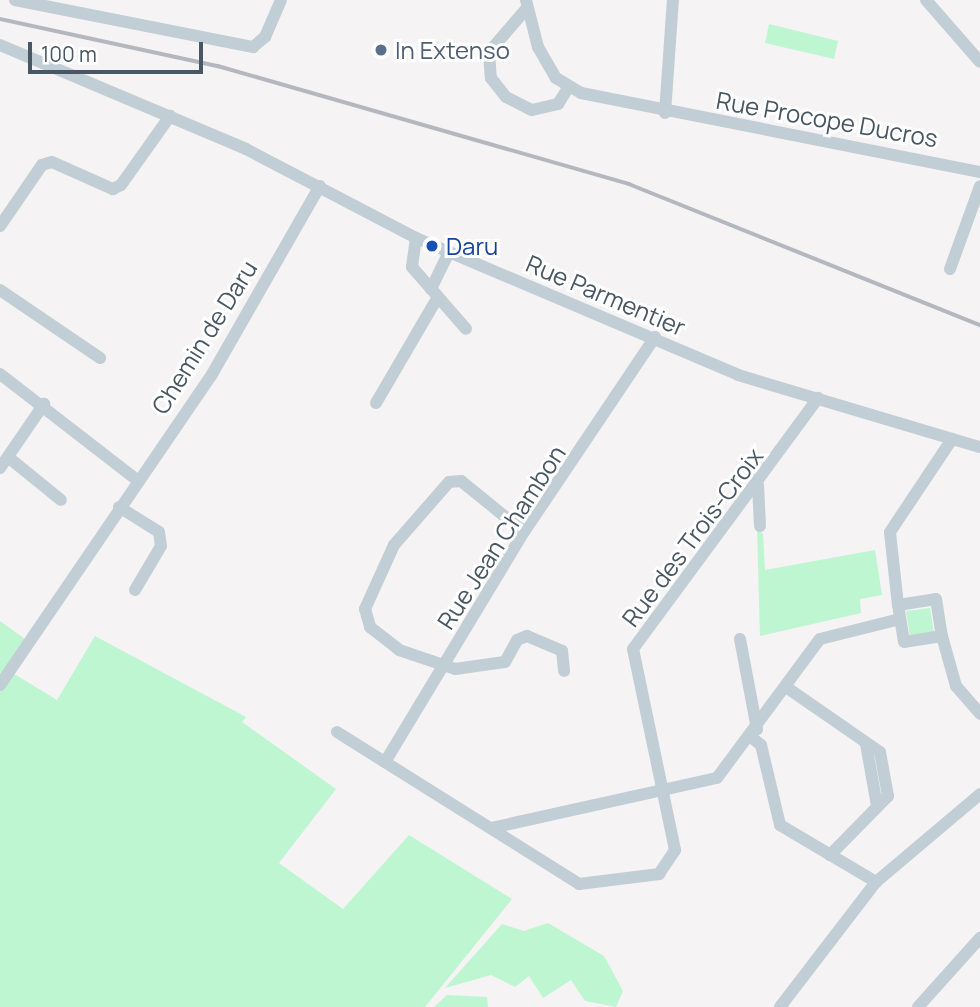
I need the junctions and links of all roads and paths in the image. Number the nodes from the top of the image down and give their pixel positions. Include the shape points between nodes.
1 (15, 0) edge
2 (281, 0) edge
3 (673, 0) edge
4 (926, 0) edge
5 (527, 4) edge
6 (0, 45) edge
7 (980, 61) edge
8 (568, 88) junction
9 (665, 113) junction
10 (170, 116) junction
11 (980, 172) edge
12 (320, 186) junction
13 (980, 186) edge
14 (0, 226) edge
15 (416, 238) junction
16 (449, 253) junction
17 (950, 269) dead end
18 (0, 290) edge
19 (434, 293) junction
20 (466, 329) dead end
21 (655, 337) junction
22 (100, 358) dead end
23 (0, 374) edge
24 (818, 398) junction
25 (376, 403) dead end
26 (44, 404) junction
27 (952, 439) junction
28 (980, 447) edge
29 (4, 462) edge
30 (136, 479) junction
31 (758, 485) junction
32 (61, 500) dead end
33 (119, 507) junction
34 (760, 526) dead end
35 (524, 532) junction
36 (135, 590) dead end
37 (898, 605) junction
38 (900, 619) junction
39 (942, 636) junction
40 (740, 639) dead end
41 (445, 666) junction
42 (564, 671) dead end
43 (0, 685) edge
44 (786, 687) junction
45 (980, 714) edge
46 (337, 732) dead end
47 (754, 733) junction
48 (385, 762) junction
49 (663, 792) junction
50 (980, 794) edge
51 (491, 828) junction
52 (830, 855) junction
53 (876, 882) junction
54 (980, 938) edge
55 (780, 1007) edge
56 (918, 1007) edge

1 - 2 street via 253,47 265,37
3 - 9 street
4 - 7 street
5 - 8 street via 538,47
5 - 8 street via 489,52 491,78 506,97 532,110 558,104
6 - 10 street, Rue Parmentier
8 - 9 street, Rue Procope Ducros
9 - 11 street, Rue Procope Ducros via 891,150
10 - 12 street, Rue Parmentier
10 - 14 street via 121,185 105,187 52,162 42,165
12 - 15 street, Rue Parmentier
12 - 30 street, Chemin de Daru via 211,376
13 - 17 street
15 - 16 street, Rue Parmentier
15 - 19 street via 412,267
16 - 19 street
16 - 21 street, Rue Parmentier
18 - 22 street
19 - 20 street
19 - 25 street
21 - 24 street, Rue Parmentier via 738,375
21 - 35 street, Rue Jean Chambon
23 - 26 street
24 - 27 street, Rue Parmentier
24 - 31 street, Rue des Trois-Croix
26 - 29 street
26 - 30 street
27 - 28 street, Rue Parmentier
27 - 37 street via 890,532
29 - 32 street
30 - 33 street, Chemin de Daru
31 - 34 street
31 - 49 street, Rue des Trois-Croix via 633,649
33 - 36 street via 159,532 161,546
33 - 43 street, Chemin de Daru
35 - 41 street, Rue Jean Chambon
35 - 41 street via 461,481 449,482 394,545 365,609 370,627 399,650
37 - 38 street
37 - 39 street via 936,599
38 - 39 street via 904,642
38 - 44 street via 820,639
39 - 45 street via 956,686
40 - 47 street
41 - 42 street via 505,662 517,640 527,636 562,651
41 - 48 street, Rue Jean Chambon
44 - 47 street
44 - 52 street via 880,752 888,796
46 - 48 street, Rue des Trois-Croix
47 - 49 street via 717,778
47 - 52 street via 780,825
48 - 51 street, Rue des Trois-Croix
49 - 51 street
49 - 51 street, Rue des Trois-Croix via 675,850 659,874 579,884
50 - 53 street
52 - 53 street
53 - 55 street
54 - 56 street

